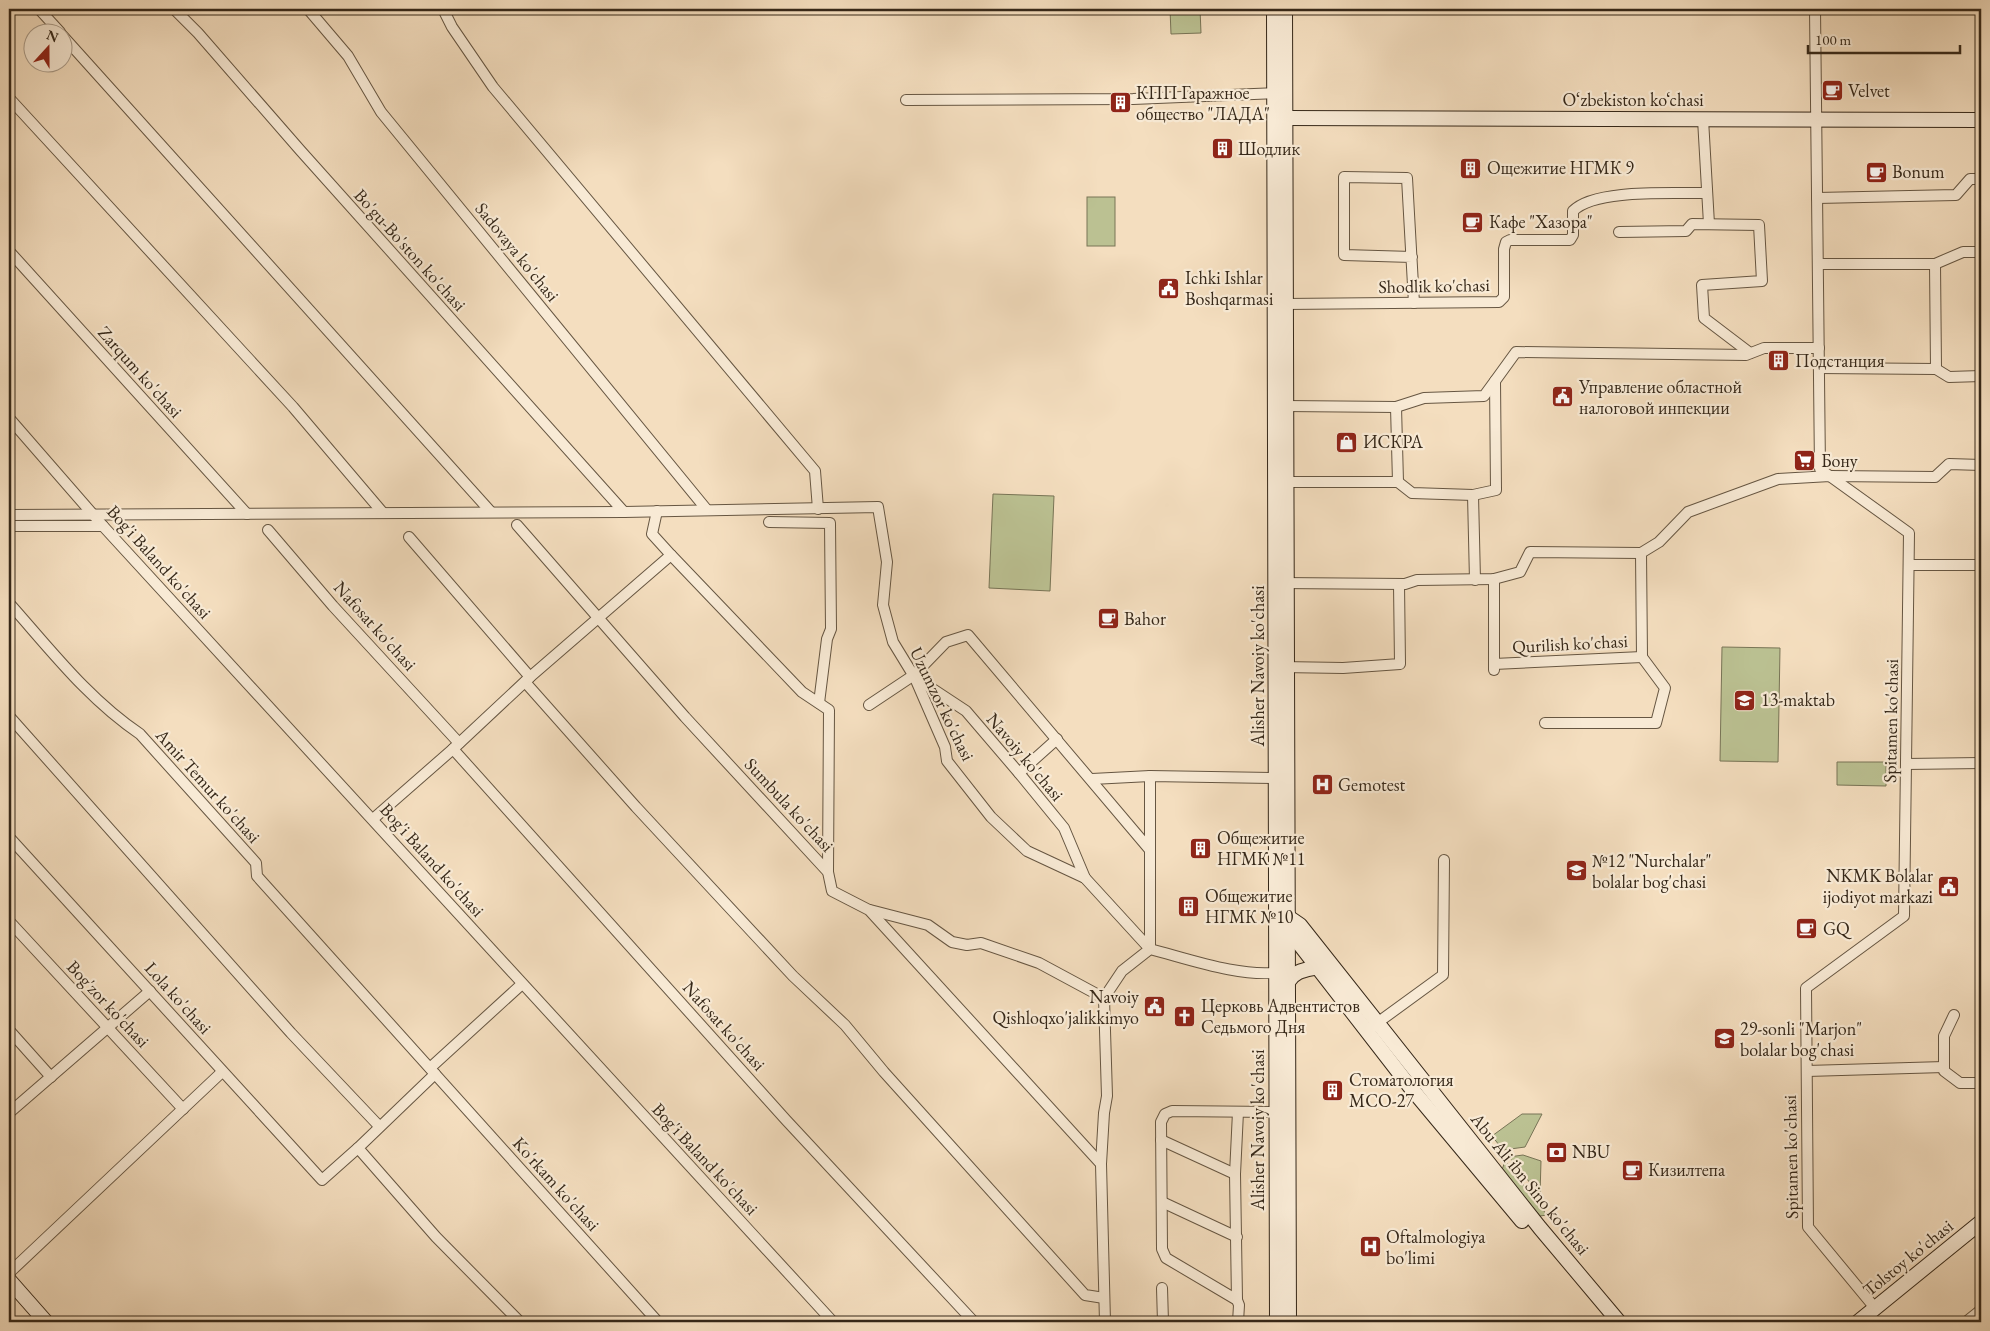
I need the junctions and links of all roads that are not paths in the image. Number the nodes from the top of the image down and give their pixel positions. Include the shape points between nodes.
1 (39, 9) edge
2 (174, 9) edge
3 (308, 9) edge
4 (443, 9) edge
5 (1274, 9) edge
6 (1285, 9) edge
7 (1815, 9) edge
8 (50, 22) edge
9 (72, 46) edge
10 (1279, 93) junction
11 (9, 98) edge
12 (906, 100) dead end
13 (1286, 118) junction
14 (1704, 119) junction
15 (1816, 119) junction
16 (1981, 120) edge
17 (1981, 179) edge
18 (1707, 193) junction
19 (1817, 198) junction
20 (1709, 224) junction
21 (1619, 232) dead end
22 (9, 251) edge
23 (1981, 252) edge
24 (1412, 257) junction
25 (1818, 264) junction
26 (1935, 264) junction
27 (1414, 303) junction
28 (1285, 304) junction
29 (1819, 348) junction
30 (1750, 353) junction
31 (1819, 368) junction
32 (1936, 370) junction
33 (1981, 376) edge
34 (1494, 381) junction
35 (1285, 406) junction
36 (1396, 407) junction
37 (9, 418) edge
38 (1981, 465) edge
39 (1830, 476) junction
40 (1286, 482) junction
41 (1398, 482) junction
42 (1473, 495) junction
43 (818, 509) junction
44 (707, 510) junction
45 (657, 511) junction
46 (491, 512) junction
47 (624, 512) junction
48 (92, 513) junction
49 (383, 513) junction
50 (247, 514) junction
51 (9, 515) edge
52 (769, 522) dead end
53 (9, 526) edge
54 (103, 526) junction
55 (517, 526) dead end
56 (268, 530) dead end
57 (409, 537) dead end
58 (1641, 553) junction
59 (671, 554) junction
60 (1908, 565) junction
61 (1981, 565) edge
62 (1494, 579) junction
63 (1476, 580) junction
64 (1281, 583) junction
65 (1398, 584) junction
66 (9, 602) edge
67 (599, 619) junction
68 (1642, 657) junction
69 (1282, 667) junction
70 (914, 676) junction
71 (528, 680) junction
72 (819, 703) junction
73 (869, 705) dead end
74 (9, 716) edge
75 (1545, 722) dead end
76 (1057, 739) junction
77 (456, 746) junction
78 (1981, 763) edge
79 (1906, 764) junction
80 (1020, 773) junction
81 (1150, 776) junction
82 (1278, 778) junction
83 (1092, 779) junction
84 (373, 819) junction
85 (9, 837) edge
86 (1150, 850) junction
87 (1444, 860) dead end
88 (828, 872) junction
89 (1085, 878) junction
90 (868, 910) junction
91 (1283, 920) junction
92 (9, 921) edge
93 (1150, 949) junction
94 (1318, 967) junction
95 (1285, 975) junction
96 (522, 984) junction
97 (150, 991) junction
98 (1104, 998) junction
99 (1954, 1015) dead end
100 (1371, 1027) junction
101 (108, 1028) junction
102 (9, 1030) edge
103 (1944, 1069) junction
104 (432, 1071) junction
105 (1807, 1071) junction
106 (222, 1072) junction
107 (51, 1077) junction
108 (1981, 1083) edge
109 (183, 1109) junction
110 (1238, 1112) junction
111 (1282, 1112) junction
112 (9, 1113) edge
113 (379, 1126) junction
114 (1161, 1140) junction
115 (358, 1148) junction
116 (1101, 1164) junction
117 (1235, 1174) junction
118 (1162, 1202) junction
119 (1980, 1226) edge
120 (1237, 1236) junction
121 (9, 1273) edge
122 (9, 1280) edge
123 (1162, 1288) dead end
124 (1104, 1298) junction
125 (1237, 1300) junction
126 (1875, 1308) junction
127 (1981, 1310) edge
128 (830, 1321) edge
129 (46, 1322) edge
130 (520, 1322) edge
131 (658, 1322) edge
132 (974, 1322) edge
133 (1105, 1322) edge
134 (1163, 1322) edge
135 (1238, 1322) edge
136 (1278, 1322) edge
137 (1289, 1322) edge
138 (1607, 1322) edge
139 (1619, 1322) edge
140 (1858, 1322) edge
141 (1966, 1322) edge

1 - 8 street
2 - 47 street, Bo'gu-Bo'ston ko'chasi via 198,32 312,165
3 - 44 street, Sadovaya ko'chasi via 348,56 381,112
4 - 43 street via 493,87 815,471
5 - 10 main road, Alisher Navoiy ko'chasi
6 - 10 main road, Alisher Navoiy ko'chasi
7 - 15 street, Spitamen ko'chasi
9 - 46 street
10 - 12 street via 1133,100
10 - 13 main road, Alisher Navoiy ko'chasi
10 - 64 main road, Alisher Navoiy ko'chasi
11 - 49 street via 293,407
13 - 14 main road, O‘zbekiston ko‘chasi
13 - 28 main road, Alisher Navoiy ko'chasi
14 - 15 main road, O‘zbekiston ko‘chasi
14 - 18 street
15 - 16 main road, O‘zbekiston ko‘chasi
15 - 19 street, Spitamen ko'chasi
17 - 19 street via 1970,179 1956,194
18 - 20 street
18 - 27 street, Shodlik ko'chasi via 1610,195 1580,205 1573,211 1570,240 1506,242 1504,297 1499,302
19 - 25 street, Spitamen ko'chasi
20 - 21 street via 1692,224 1686,231
20 - 30 street via 1759,225 1762,282 1702,285 1704,318
22 - 50 street, Zarqum ko'chasi
23 - 26 street via 1963,252
24 - 24 street, Shodlik ko'chasi via 1406,178 1344,178 1344,255
24 - 27 street
25 - 26 street
25 - 29 street, Spitamen ko'chasi
26 - 32 street
27 - 28 street, Shodlik ko'chasi
28 - 35 main road, Alisher Navoiy ko'chasi
29 - 30 street via 1764,348
29 - 31 street, Spitamen ko'chasi
30 - 34 street via 1516,352
31 - 32 street
31 - 39 street, Spitamen ko'chasi via 1820,469
32 - 33 street via 1949,377
34 - 36 street via 1484,396 1424,398
34 - 42 street via 1496,490
35 - 36 street
35 - 40 main road, Alisher Navoiy ko'chasi
36 - 41 street
37 - 48 street, Bog'i Baland ko'chasi
38 - 39 street via 1949,464 1935,477
39 - 58 street via 1778,479 1688,512 1659,542
39 - 60 street, Spitamen ko'chasi via 1909,533
40 - 41 street
40 - 64 main road, Alisher Navoiy ko'chasi
41 - 42 street via 1412,493
42 - 63 street
43 - 44 street
43 - 70 street, Uzumzor ko'chasi via 878,507 887,562 883,605 893,642
44 - 45 street
45 - 47 street
45 - 59 street via 652,534
46 - 47 street
46 - 49 street
48 - 50 street
48 - 51 street
48 - 54 street, Bog'i Baland ko'chasi
49 - 50 street
52 - 72 street via 830,522 831,629
53 - 54 street
54 - 84 street, Bog'i Baland ko'chasi
55 - 67 street, Sumbula ko'chasi
56 - 77 street, Nafosat ko'chasi
57 - 71 street
58 - 62 street via 1530,552 1520,572
58 - 68 street
59 - 67 street
59 - 72 street via 802,692
60 - 61 street
60 - 79 street, Spitamen ko'chasi
62 - 63 street
62 - 68 street, Qurilish ko'chasi via 1494,667
63 - 65 street via 1417,580
64 - 65 street
64 - 69 main road, Alisher Navoiy ko'chasi
65 - 69 street via 1400,664 1343,668
66 - 104 street, Amir Temur ko'chasi via 81,686 140,734 256,863 257,876
67 - 71 street
67 - 88 street, Sumbula ko'chasi
68 - 75 street, Qurilish ko'chasi via 1665,688 1656,723
69 - 82 main road, Alisher Navoiy ko'chasi
69 - 91 main road, Alisher Navoiy ko'chasi
70 - 73 street
70 - 76 street, Navoiy ko'chasi via 946,642 968,635
70 - 80 street, Navoiy ko'chasi via 966,711
70 - 89 street, Uzumzor ko'chasi via 944,747 946,761 990,817 1027,852
71 - 77 street
71 - 124 street via 636,807 793,976 845,1025 1086,1295
72 - 88 street via 829,710
74 - 113 street via 291,1033
76 - 80 street
76 - 83 street, Navoiy ko'chasi
77 - 84 street
77 - 132 street, Nafosat ko'chasi via 779,1112
78 - 79 street
79 - 105 street, Spitamen ko'chasi via 1904,916 1806,988
80 - 89 street, Navoiy ko'chasi via 1064,828
81 - 82 street
81 - 83 street
81 - 86 street
82 - 91 main road, Alisher Navoiy ko'chasi
83 - 86 street, Navoiy ko'chasi
84 - 96 street, Bog'i Baland ko'chasi
85 - 97 street, Lola ko'chasi
86 - 93 street
87 - 100 street via 1443,975
88 - 90 street, Sumbula ko'chasi via 832,891
89 - 93 street, Uzumzor ko'chasi
90 - 98 street via 928,925 952,942 981,943 1039,963
90 - 116 street, Sumbula ko'chasi
91 - 94 main road, Abu Ali ibn Sino ko'chasi
91 - 95 main road, Alisher Navoiy ko'chasi
91 - 100 main road, Abu Ali ibn Sino ko'chasi via 1300,925
92 - 101 street, Bog'zor ko'chasi
93 - 95 street via 1214,966
93 - 98 street via 1122,971
94 - 95 main road
94 - 100 main road, Abu Ali ibn Sino ko'chasi
95 - 111 main road, Alisher Navoiy ko'chasi
96 - 104 street
96 - 128 street, Bog'i Baland ko'chasi
97 - 101 street
97 - 106 street, Lola ko'chasi
98 - 116 street via 1107,1096
99 - 103 street via 1944,1036
100 - 138 main road, Abu Ali ibn Sino ko'chasi via 1411,1088
100 - 139 main road, Abu Ali ibn Sino ko'chasi
101 - 107 street
101 - 109 street, Bog'zor ko'chasi
102 - 107 street
103 - 105 street, Spitamen ko'chasi
103 - 108 street via 1960,1083
104 - 113 street
104 - 131 street, Ko'rkam ko'chasi
105 - 126 street, Spitamen ko'chasi via 1808,1227
106 - 109 street
106 - 115 street, Lola ko'chasi via 322,1180
107 - 112 street
109 - 121 street
110 - 111 street
110 - 114 street via 1166,1114 1161,1122
110 - 117 street
111 - 136 main road, Alisher Navoiy ko'chasi
111 - 137 main road, Alisher Navoiy ko'chasi
113 - 115 street
114 - 117 street
114 - 118 street
115 - 130 street via 436,1237
116 - 124 street
117 - 120 street
118 - 120 street
118 - 125 street via 1162,1249 1166,1258
119 - 126 main road, Tolstoy ko'chasi
120 - 125 street
122 - 129 main road
123 - 134 street
124 - 133 street
125 - 135 street
126 - 140 main road, Tolstoy ko'chasi
127 - 141 street

